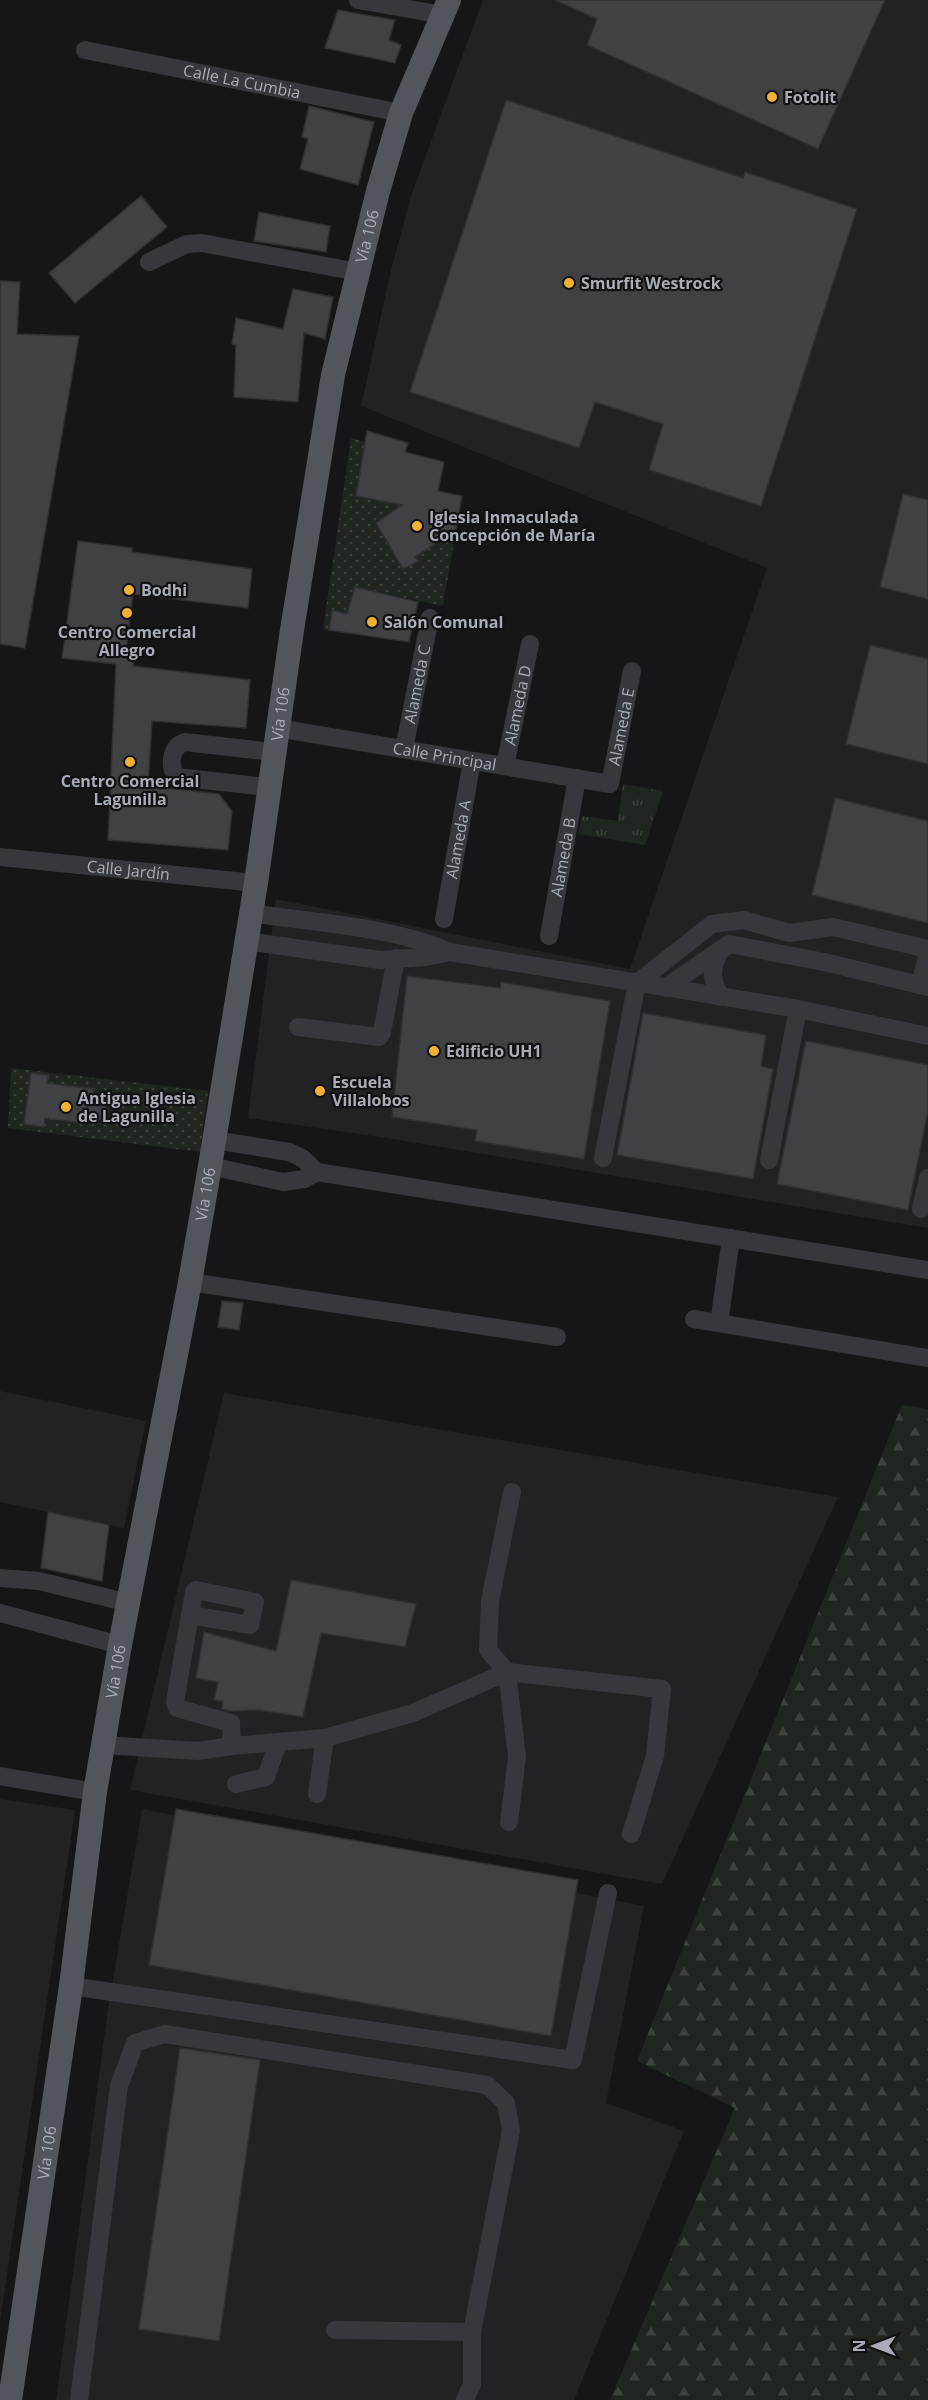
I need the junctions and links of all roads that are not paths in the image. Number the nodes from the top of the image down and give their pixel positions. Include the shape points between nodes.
1 (358, 0) edge
2 (446, 7) edge
3 (85, 50) dead end
4 (401, 113) junction
5 (149, 262) dead end
6 (358, 272) junction
7 (430, 618) dead end
8 (530, 644) dead end
9 (632, 671) dead end
10 (277, 728) junction
11 (404, 749) junction
12 (273, 752) junction
13 (472, 761) junction
14 (505, 766) junction
15 (577, 778) junction
16 (610, 784) joint
17 (268, 787) junction
18 (0, 857) edge
19 (256, 883) junction
20 (250, 913) junction
21 (444, 919) dead end
22 (744, 920) junction
23 (789, 933) junction
24 (549, 936) dead end
25 (246, 941) junction
26 (725, 947) junction
27 (928, 951) edge
28 (450, 952) junction
29 (784, 954) junction
30 (396, 958) junction
31 (637, 983) junction
32 (924, 986) edge
33 (665, 988) junction
34 (721, 997) junction
35 (798, 1010) junction
36 (298, 1027) dead end
37 (928, 1036) edge
38 (214, 1140) junction
39 (603, 1158) dead end
40 (769, 1160) dead end
41 (210, 1166) junction
42 (317, 1172) junction
43 (928, 1178) edge
44 (921, 1209) dead end
45 (731, 1238) junction
46 (928, 1270) edge
47 (190, 1282) junction
48 (694, 1319) dead end
49 (719, 1323) junction
50 (557, 1337) dead end
51 (928, 1358) edge
52 (512, 1492) dead end
53 (0, 1578) edge
54 (129, 1603) junction
55 (0, 1613) edge
56 (190, 1615) dead end
57 (120, 1645) junction
58 (507, 1672) junction
59 (325, 1738) junction
60 (278, 1743) junction
61 (103, 1745) junction
62 (232, 1746) junction
63 (0, 1776) edge
64 (236, 1784) dead end
65 (95, 1792) junction
66 (317, 1794) dead end
67 (508, 1822) dead end
68 (631, 1834) dead end
69 (608, 1893) dead end
70 (71, 1986) junction
71 (335, 2330) dead end
72 (472, 2332) junction
73 (10, 2400) edge
74 (79, 2400) edge
75 (465, 2400) edge

1 - 2 street
2 - 4 main road, Vía 106
3 - 4 street, Calle La Cumbia
4 - 6 main road, Vía 106
5 - 6 street via 187,244 202,243
6 - 10 main road, Vía 106 via 333,375
7 - 11 street, Alameda C
8 - 14 street, Alameda D
9 - 16 street, Alameda E
10 - 11 street, Calle Principal
10 - 12 main road, Vía 106
11 - 13 street, Calle Principal
12 - 17 main road, Vía 106
12 - 17 street via 184,742 174,750 171,768 176,777
13 - 14 street, Calle Principal
13 - 21 street, Alameda A
14 - 15 street, Calle Principal
15 - 16 street, Calle Principal
15 - 24 street, Alameda B
17 - 19 main road, Vía 106
18 - 19 street, Calle Jardín
19 - 20 main road, Vía 106
20 - 25 main road, Vía 106
20 - 28 street via 380,932 428,942
22 - 23 street
22 - 26 street
22 - 31 street via 712,924
23 - 27 street via 833,927
23 - 29 street
25 - 30 street via 380,960
25 - 38 main road, Vía 106
26 - 29 street
26 - 33 street
26 - 34 street via 712,973
27 - 32 street
28 - 30 street
28 - 31 street
29 - 32 street
30 - 36 street via 379,1037
31 - 33 street
31 - 39 street
33 - 34 street
34 - 35 street
35 - 37 street
35 - 40 street
38 - 41 main road, Vía 106
38 - 42 street via 289,1152
41 - 42 street via 283,1182 304,1179
41 - 47 main road, Vía 106
42 - 45 street
43 - 44 street
45 - 46 street
45 - 49 street
47 - 50 street
47 - 54 main road, Vía 106
48 - 49 street
49 - 51 street
52 - 58 street via 490,1601 488,1650
53 - 54 street via 39,1581
54 - 57 main road, Vía 106
55 - 57 street
56 - 62 street via 175,1706 231,1724
57 - 61 main road, Vía 106
58 - 59 street via 413,1713
58 - 67 street via 517,1757
58 - 68 street via 662,1689 655,1756
59 - 60 street
59 - 66 street
60 - 62 street
60 - 64 street via 266,1777
61 - 62 street via 198,1751
61 - 65 main road, Vía 106
63 - 65 street
65 - 70 main road, Vía 106
69 - 70 street via 573,2060
70 - 73 main road, Vía 106
71 - 72 street
72 - 74 street via 512,2131 506,2103 487,2085 165,2034 135,2043 119,2086
72 - 75 street via 472,2384

